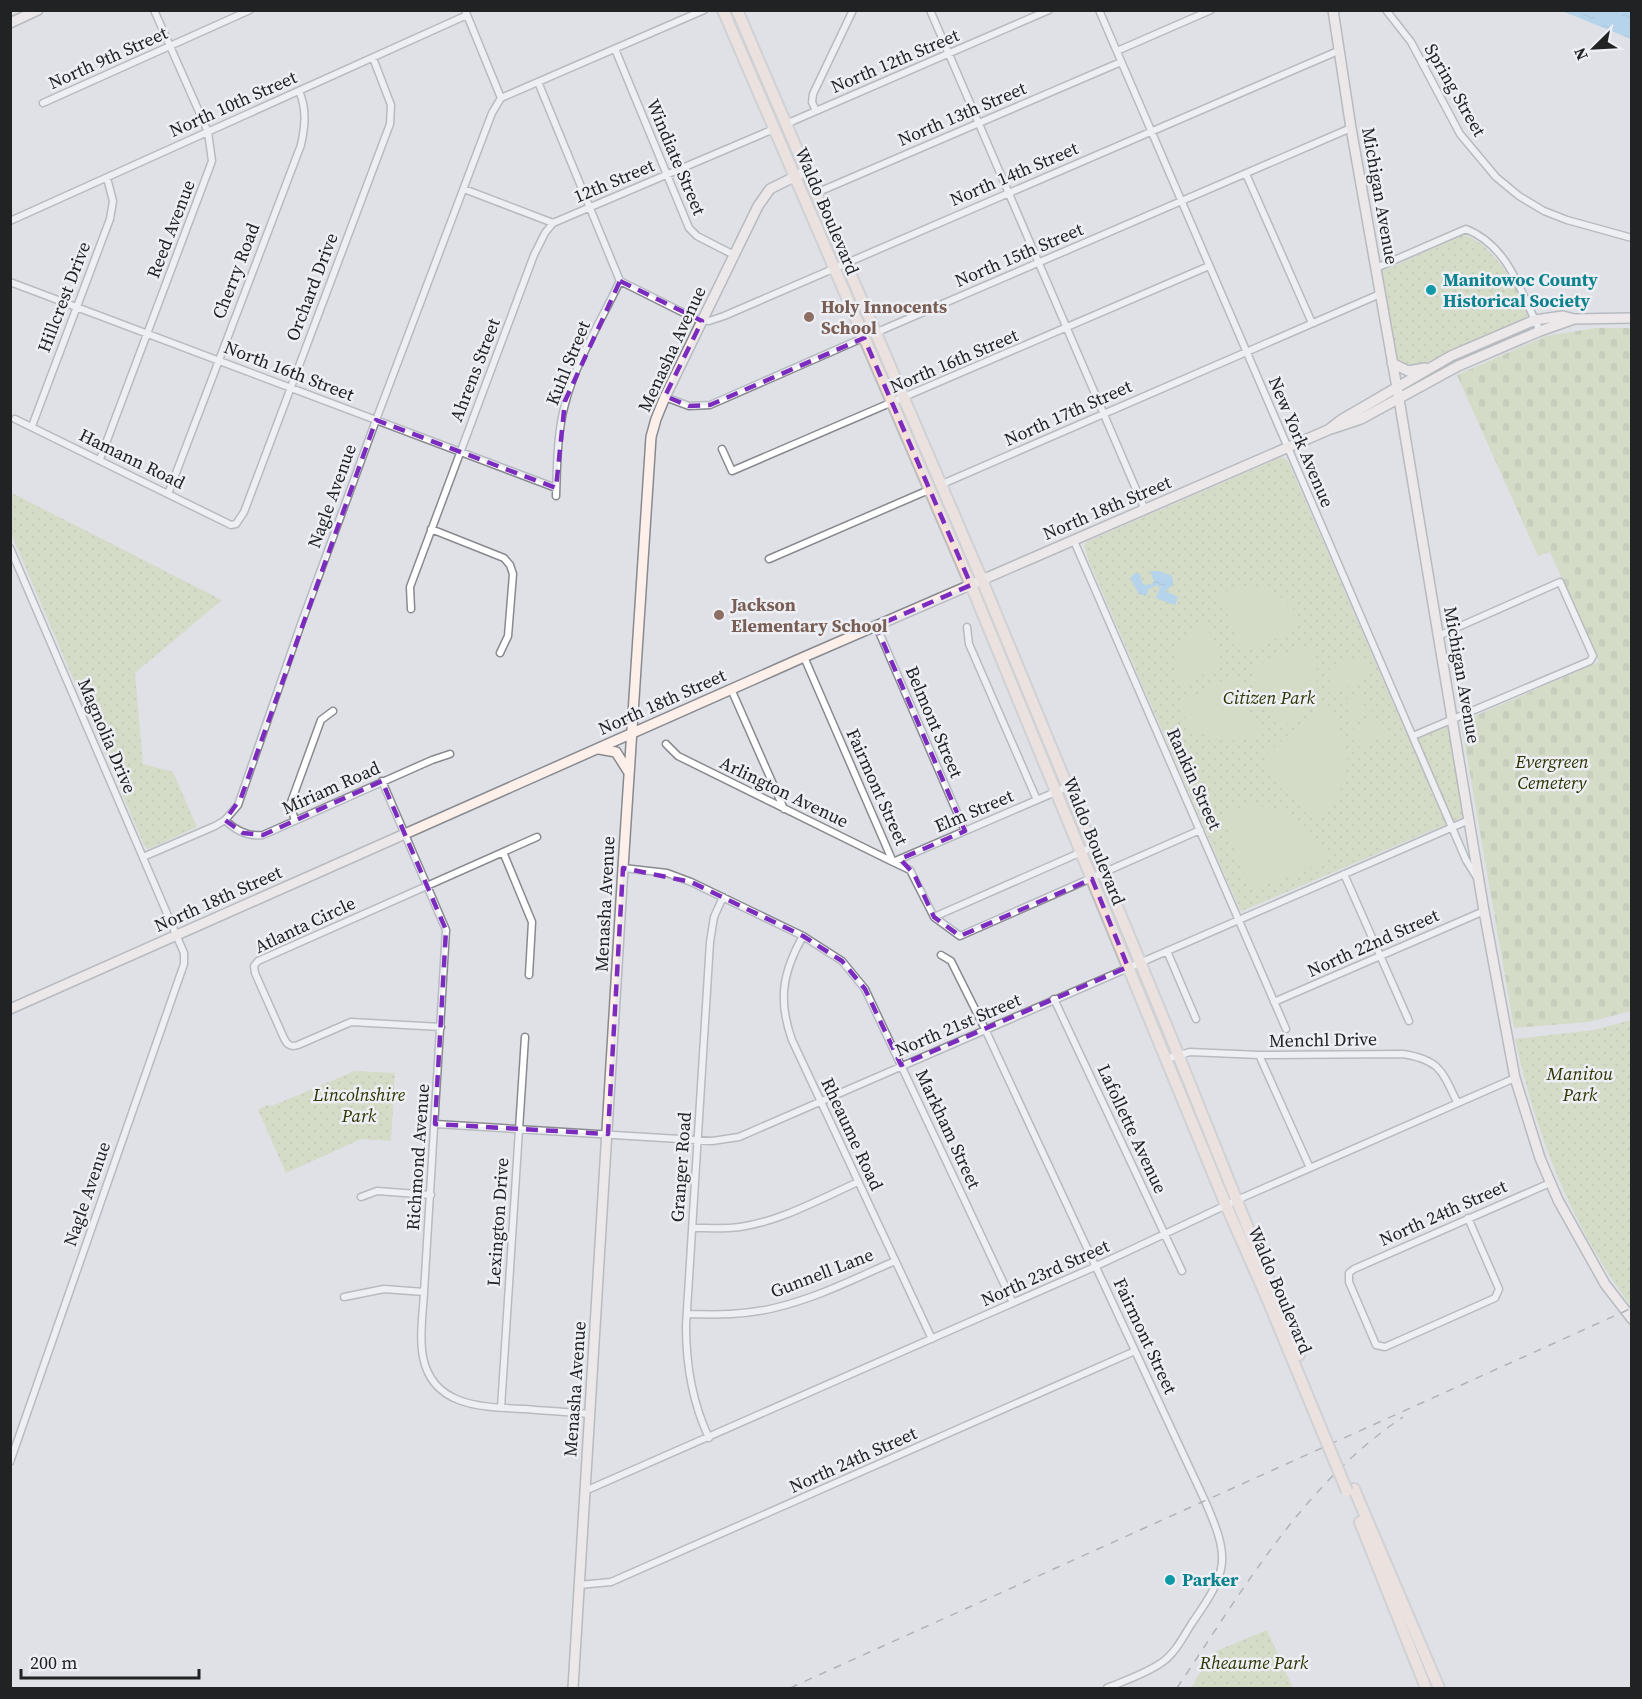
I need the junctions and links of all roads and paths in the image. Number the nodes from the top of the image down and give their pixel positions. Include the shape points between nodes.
1 (38, 10) edge
2 (154, 10) edge
3 (250, 10) edge
4 (704, 10) edge
5 (723, 10) edge
6 (736, 10) edge
7 (853, 10) edge
8 (930, 10) edge
9 (1049, 10) edge
10 (1099, 10) edge
11 (1211, 10) edge
12 (1333, 10) edge
13 (1386, 10) edge
14 (466, 13) edge
15 (10, 23) edge
16 (170, 47) junction
17 (615, 49) junction
18 (1117, 51) junction
19 (1338, 51) junction
20 (949, 54) junction
21 (372, 58) junction
22 (1121, 62) junction
23 (538, 82) junction
24 (299, 91) junction
25 (501, 98) junction
26 (43, 103) dead end
27 (816, 111) junction
28 (979, 123) junction
29 (786, 124) junction
30 (1351, 128) junction
31 (774, 129) junction
32 (208, 132) junction
33 (1151, 132) junction
34 (806, 171) junction
35 (1246, 174) junction
36 (667, 175) junction
37 (794, 176) junction
38 (107, 178) junction
39 (464, 189) junction
40 (1009, 192) junction
41 (816, 194) junction
42 (1181, 201) junction
43 (590, 208) junction
44 (10, 221) edge
45 (553, 223) junction
46 (1632, 238) edge
47 (734, 255) junction
48 (1039, 262) junction
49 (846, 263) junction
50 (1209, 266) junction
51 (834, 268) junction
52 (1376, 268) junction
53 (10, 282) edge
54 (620, 282) junction
55 (1380, 294) junction
56 (76, 307) junction
57 (1632, 318) edge
58 (1535, 320) junction
59 (1574, 320) junction
60 (702, 321) junction
61 (1312, 323) junction
62 (1067, 328) junction
63 (1540, 331) junction
64 (875, 333) junction
65 (148, 334) junction
66 (864, 338) junction
67 (1246, 351) junction
68 (218, 361) junction
69 (1392, 363) junction
70 (1434, 366) junction
71 (290, 388) junction
72 (1397, 388) junction
73 (665, 396) junction
74 (904, 398) junction
75 (1399, 399) junction
76 (892, 403) junction
77 (1104, 413) junction
78 (15, 419) dead end
79 (376, 420) junction
80 (32, 426) junction
81 (1328, 430) junction
82 (1288, 448) junction
83 (722, 449) dead end
84 (460, 452) junction
85 (100, 459) junction
86 (941, 484) junction
87 (930, 489) junction
88 (556, 492) joint
89 (168, 494) junction
90 (1146, 510) junction
91 (236, 524) joint
92 (431, 530) junction
93 (1074, 541) junction
94 (10, 548) edge
95 (769, 559) dead end
96 (982, 580) junction
97 (971, 585) junction
98 (411, 609) dead end
99 (876, 626) junction
100 (967, 627) dead end
101 (1438, 636) junction
102 (500, 653) dead end
103 (804, 657) junction
104 (731, 689) junction
105 (333, 711) dead end
106 (1453, 720) junction
107 (632, 734) junction
108 (1413, 736) junction
109 (666, 744) dead end
110 (597, 749) junction
111 (450, 754) dead end
112 (629, 773) junction
113 (382, 781) junction
114 (1067, 787) junction
115 (1056, 792) junction
116 (1037, 800) junction
117 (784, 808) junction
118 (225, 820) junction
119 (296, 820) junction
120 (1469, 820) junction
121 (1452, 827) junction
122 (1200, 830) junction
123 (965, 831) junction
124 (405, 834) junction
125 (537, 837) dead end
126 (1093, 847) junction
127 (503, 852) junction
128 (1081, 852) junction
129 (143, 857) junction
130 (893, 862) junction
131 (623, 868) junction
132 (1103, 873) junction
133 (1344, 874) junction
134 (1092, 879) junction
135 (1479, 883) junction
136 (428, 886) junction
137 (723, 897) junction
138 (1484, 911) junction
139 (934, 917) junction
140 (1239, 919) junction
141 (176, 936) junction
142 (803, 936) junction
143 (1167, 951) junction
144 (941, 955) dead end
145 (1380, 956) junction
146 (1140, 962) junction
147 (1128, 967) junction
148 (529, 975) dead end
149 (1054, 999) junction
150 (1274, 1002) junction
151 (10, 1009) edge
152 (1196, 1019) dead end
153 (1410, 1021) dead end
154 (441, 1027) junction
155 (985, 1029) junction
156 (1286, 1029) dead end
157 (525, 1037) dead end
158 (1178, 1055) junction
159 (1259, 1055) junction
160 (1166, 1059) junction
161 (901, 1065) junction
162 (1515, 1078) junction
163 (820, 1101) junction
164 (1457, 1102) junction
165 (435, 1124) junction
166 (519, 1130) junction
167 (608, 1134) junction
168 (698, 1140) junction
169 (1310, 1168) junction
170 (858, 1182) junction
171 (1550, 1183) junction
172 (431, 1195) junction
173 (361, 1197) dead end
174 (1237, 1200) junction
175 (1226, 1205) junction
176 (1468, 1218) junction
177 (693, 1228) junction
178 (1165, 1234) junction
179 (895, 1261) junction
180 (1096, 1267) junction
181 (1182, 1271) dead end
182 (424, 1292) junction
183 (344, 1297) dead end
184 (1013, 1304) junction
185 (687, 1314) junction
186 (1632, 1319) edge
187 (932, 1339) junction
188 (1135, 1351) junction
189 (501, 1408) junction
190 (590, 1414) junction
191 (1323, 1424) junction
192 (709, 1438) junction
193 (10, 1462) edge
194 (1350, 1490) junction
195 (585, 1491) junction
196 (579, 1586) junction
197 (573, 1689) edge
198 (1107, 1689) edge
199 (1426, 1689) edge
200 (1439, 1689) edge

1 - 15 street
2 - 16 street, Reed Avenue
3 - 16 street, North 9th Street
4 - 17 street
5 - 31 main road, Waldo Boulevard
6 - 29 main road, Waldo Boulevard
7 - 27 street via 813,94
8 - 20 street
9 - 20 street, North 12th Street
10 - 18 street, New York Avenue
11 - 18 street
12 - 19 street, Michigan Avenue
13 - 46 street, Spring Street via 1411,42 1460,134 1496,177 1544,210
14 - 21 street, North 10th Street
14 - 25 street
16 - 26 street, North 9th Street
16 - 32 street, Reed Avenue
17 - 23 street
17 - 36 street, Windiate Street
18 - 22 street, New York Avenue
19 - 30 street, Michigan Avenue
19 - 33 street, North 14th Street
20 - 27 street, North 12th Street
20 - 28 street
21 - 24 street, North 10th Street
21 - 71 street, Orchard Drive via 391,105 390,124
22 - 28 street, North 13th Street
22 - 33 street, New York Avenue
23 - 25 street
23 - 43 street
24 - 32 street, North 10th Street
24 - 68 street, Cherry Road via 305,125 300,145
25 - 39 street, Nagle Avenue
27 - 29 street, North 12th Street
28 - 40 street
28 - 41 street, North 13th Street
29 - 34 main road, Waldo Boulevard
30 - 35 street, North 15th Street
30 - 52 street, Michigan Avenue
31 - 36 street, 12th Street
31 - 37 main road, Waldo Boulevard
32 - 38 street, North 10th Street
32 - 65 street, Reed Avenue via 212,162
33 - 40 street, North 14th Street
33 - 42 street, New York Avenue
34 - 37 street, Menasha Avenue
34 - 41 main road, Waldo Boulevard
35 - 42 street, North 15th Street
35 - 61 street
36 - 43 street, 12th Street
36 - 47 street, Windiate Street via 692,232
37 - 47 street, Menasha Avenue via 766,194
37 - 51 main road, Waldo Boulevard
38 - 44 street, North 10th Street
38 - 56 street, Hillcrest Drive via 113,201 110,219
39 - 45 street
39 - 79 street, Nagle Avenue
40 - 48 street
40 - 49 street, North 14th Street
41 - 49 main road, Waldo Boulevard
42 - 48 street, North 15th Street
42 - 50 street, New York Avenue
43 - 45 street, 12th Street
43 - 54 street
45 - 84 street, Ahrens Street via 534,255
47 - 60 street, Menasha Avenue
48 - 62 street
48 - 64 street, North 15th Street
49 - 51 street, North 14th Street
49 - 64 main road, Waldo Boulevard
50 - 62 street, North 16th Street
50 - 67 street, New York Avenue
51 - 60 street, North 14th Street via 719,319
51 - 66 main road, Waldo Boulevard
52 - 55 street, Michigan Avenue
52 - 58 street via 1466,229 1504,258
53 - 56 street, North 16th Street
54 - 60 street
54 - 88 street, Kuhl Street via 566,401
55 - 61 street, North 17th Street
55 - 69 street, Michigan Avenue
56 - 65 street, North 16th Street
56 - 80 street, Hillcrest Drive
57 - 59 street
58 - 59 street, North 18th Street via 1563,316
58 - 63 street
58 - 70 street, North 18th Street
59 - 63 street, North 18th Street
60 - 73 street, Menasha Avenue
61 - 67 street, North 17th Street
62 - 74 street, North 16th Street
62 - 77 street
63 - 75 street, North 18th Street via 1452,369
64 - 66 street, North 15th Street
64 - 74 main road, Waldo Boulevard
65 - 68 street, North 16th Street
65 - 85 street, Reed Avenue
66 - 73 street, North 15th Street via 710,405 689,406
66 - 76 main road, Waldo Boulevard
67 - 77 street, North 17th Street
67 - 82 street, New York Avenue
68 - 71 street, North 16th Street
68 - 89 street, Cherry Road
69 - 70 street via 1408,371
69 - 72 street, Michigan Avenue
70 - 72 street, North 18th Street
71 - 79 street, North 16th Street
71 - 91 street, Orchard Drive via 244,512
72 - 75 street, Michigan Avenue
72 - 81 street, North 18th Street
73 - 107 street, Menasha Avenue via 651,437
74 - 76 street, North 16th Street
74 - 86 main road, Waldo Boulevard
75 - 81 street, North 18th Street via 1361,419
75 - 101 street, Michigan Avenue
76 - 83 street, North 16th Street via 732,471
76 - 87 main road, Waldo Boulevard
77 - 86 street, North 17th Street
77 - 90 street
78 - 80 street, Hamann Road
79 - 84 street, North 16th Street
79 - 118 street, Nagle Avenue via 238,806
80 - 85 street, Hamann Road
81 - 82 street, North 18th Street
82 - 90 street, North 18th Street
82 - 108 street, New York Avenue
84 - 88 street, North 16th Street
84 - 92 street, Ahrens Street
85 - 89 street, Hamann Road
86 - 87 street, North 17th Street
86 - 96 main road, Waldo Boulevard
87 - 95 street, North 17th Street
87 - 97 main road, Waldo Boulevard
89 - 91 street, Hamann Road
90 - 93 street, North 18th Street
92 - 98 street, Ahrens Street via 410,587
92 - 102 street via 504,558 510,565 513,574 508,636
93 - 96 street, North 18th Street
93 - 122 street, Rankin Street
94 - 129 street, Magnolia Drive
96 - 97 street, North 18th Street
96 - 114 main road, Waldo Boulevard
97 - 99 street, North 18th Street
97 - 115 main road, Waldo Boulevard
99 - 103 street, North 18th Street
99 - 123 street, Belmont Street
100 - 116 street via 969,644
101 - 106 street, Michigan Avenue
101 - 106 street via 1560,582 1593,656
103 - 104 street, North 18th Street
103 - 130 street, Fairmont Street
104 - 107 street, North 18th Street
104 - 117 street
105 - 119 street via 321,720 290,805
106 - 108 street
106 - 120 street, Michigan Avenue
107 - 110 street, North 18th Street
107 - 112 street, Menasha Avenue
108 - 121 street, New York Avenue
109 - 117 street, Arlington Avenue via 678,756
110 - 112 street via 616,752
110 - 124 street, North 18th Street
111 - 113 street, Miriam Road
112 - 131 street, Menasha Avenue
113 - 119 street, Miriam Road
113 - 124 street, Richmond Avenue
114 - 115 street, Elm Street
114 - 126 main road, Waldo Boulevard
115 - 116 street, Elm Street
115 - 128 main road, Waldo Boulevard
116 - 123 street, Elm Street
117 - 130 street, Arlington Avenue
118 - 119 street, Miriam Road via 255,836
118 - 129 street
120 - 121 street, North 21st Street
120 - 135 street, Michigan Avenue
121 - 133 street, North 21st Street
121 - 135 street, New York Avenue
122 - 132 street
122 - 140 street, Rankin Street
123 - 130 street, Elm Street
124 - 136 street, Richmond Avenue
124 - 141 street, North 18th Street
125 - 127 street
126 - 128 street
126 - 132 main road, Waldo Boulevard
127 - 136 street
127 - 148 street via 532,922
128 - 134 main road, Waldo Boulevard
128 - 139 street
129 - 141 street, Magnolia Drive
130 - 139 street, Fairmont Street via 914,874
131 - 137 street, Markham Street via 666,873
131 - 167 street, Menasha Avenue
132 - 134 street
132 - 146 main road, Waldo Boulevard
133 - 140 street, North 21st Street
133 - 145 street
134 - 139 street via 960,936
134 - 147 main road, Waldo Boulevard
135 - 138 street, Michigan Avenue
136 - 154 street, Richmond Avenue via 446,930
136 - 154 street, Atlanta Circle via 258,961 254,969 285,1042 291,1046 351,1022
137 - 142 street, Markham Street
137 - 168 street, Granger Road via 714,917 710,942
138 - 145 street, North 22nd Street
138 - 162 street, Michigan Avenue
140 - 143 street, North 21st Street
140 - 150 street, Rankin Street
141 - 151 street, North 18th Street
141 - 193 street, Nagle Avenue via 184,953 184,964
142 - 161 street, Markham Street via 842,961 865,988
142 - 163 street, Rheaume Road via 785,977 783,1006 792,1040
143 - 146 street, North 21st Street
143 - 152 street
144 - 155 street, Fairmont Street via 951,961
145 - 150 street, North 22nd Street
145 - 153 street
146 - 147 street, North 21st Street
146 - 158 main road, Waldo Boulevard
147 - 149 street, North 21st Street
147 - 160 main road, Waldo Boulevard
149 - 155 street, North 21st Street
149 - 178 street, Lafollette Avenue
150 - 156 street, Rankin Street
154 - 165 street, Richmond Avenue
155 - 161 street, North 21st Street
155 - 180 street, Fairmont Street
157 - 166 street, Lexington Drive
158 - 159 street, Menchl Drive
158 - 160 street, Menchl Drive
158 - 174 main road, Waldo Boulevard
159 - 164 street, Menchl Drive via 1423,1057 1446,1078
159 - 169 street
160 - 175 main road, Waldo Boulevard
161 - 163 street, North 21st Street
161 - 184 street, Markham Street
162 - 164 street, North 23rd Street
162 - 171 street, Michigan Avenue
163 - 168 street, North 21st Street via 739,1137
163 - 170 street, Rheaume Road
164 - 169 street, North 23rd Street
165 - 166 street, North 21st Street
165 - 172 street, Richmond Avenue
166 - 167 street, North 21st Street
166 - 189 street, Lexington Drive
167 - 168 street, North 21st Street
167 - 190 street, Menasha Avenue
168 - 177 street, Granger Road
169 - 174 street, North 23rd Street
170 - 177 street via 760,1223
170 - 179 street, Rheaume Road
171 - 176 street, North 24th Street
171 - 186 street, Michigan Avenue via 1594,1266
172 - 173 street via 377,1191
172 - 182 street, Richmond Avenue
174 - 175 street, North 23rd Street
174 - 191 main road, Waldo Boulevard
175 - 178 street, North 23rd Street
175 - 191 main road, Waldo Boulevard
176 - 176 street, North 24th Street via 1499,1289 1495,1298 1385,1347 1376,1345 1348,1273
177 - 185 street, Granger Road
178 - 180 street, North 23rd Street
178 - 181 street, Lafollette Avenue
179 - 185 street, Gunnell Lane via 817,1295 773,1309
179 - 187 street, Rheaume Road
180 - 184 street, North 23rd Street
180 - 188 street, Fairmont Street
182 - 183 street via 384,1289
182 - 189 street, Richmond Avenue via 422,1347 432,1379 457,1400
184 - 187 street, North 23rd Street
185 - 192 street, Granger Road via 689,1381
187 - 192 street, North 23rd Street
188 - 196 street, North 24th Street via 610,1582
188 - 198 street, Fairmont Street via 1212,1517 1222,1549 1221,1573 1177,1647 1160,1664
189 - 190 street, Richmond Avenue
190 - 195 street, Menasha Avenue
191 - 194 main road, Waldo Boulevard, bridge
192 - 195 street, North 23rd Street
194 - 199 main road, Waldo Boulevard
194 - 200 main road, Waldo Boulevard
195 - 196 street, Menasha Avenue
196 - 197 street, Menasha Avenue

